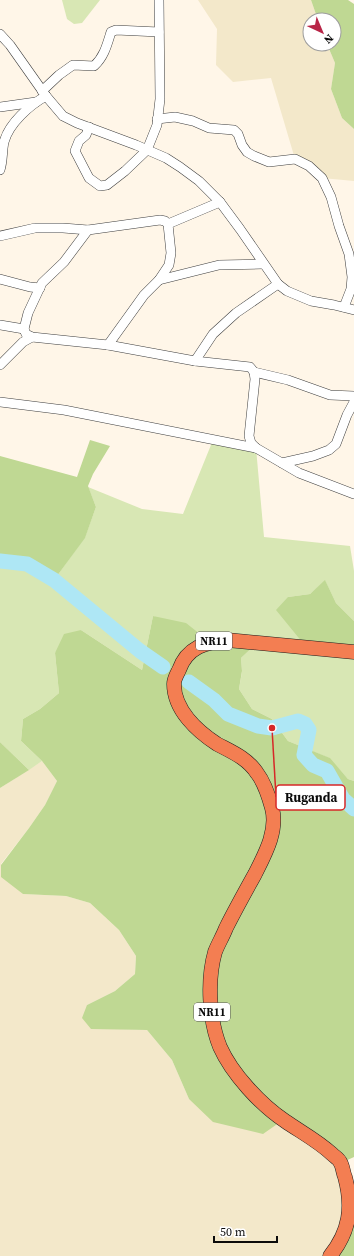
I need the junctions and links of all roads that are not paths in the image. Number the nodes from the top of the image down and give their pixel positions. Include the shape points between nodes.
1 (159, 0) edge
2 (159, 32) junction
3 (0, 34) edge
4 (44, 94) junction
5 (36, 102) junction
6 (0, 107) edge
7 (158, 119) junction
8 (89, 127) junction
9 (147, 150) junction
10 (0, 170) edge
11 (220, 202) junction
12 (168, 224) junction
13 (88, 230) junction
14 (0, 236) edge
15 (263, 264) junction
16 (0, 280) edge
17 (159, 280) junction
18 (278, 284) junction
19 (40, 288) junction
20 (344, 307) junction
21 (354, 310) edge
22 (0, 325) edge
23 (24, 329) junction
24 (32, 337) junction
25 (108, 345) junction
26 (195, 361) junction
27 (0, 365) edge
28 (254, 372) junction
29 (354, 396) edge
30 (0, 402) edge
31 (354, 402) edge
32 (256, 448) junction
33 (282, 463) junction
34 (354, 494) edge
35 (354, 652) edge
36 (330, 1256) edge

1 - 2 street
2 - 4 street via 111,32 106,50 94,66 73,65 59,75
2 - 7 street
3 - 4 street
4 - 5 street
4 - 8 street via 63,116
5 - 6 street
5 - 10 street via 7,133
7 - 9 street
7 - 20 street via 175,117 209,128 234,130 247,152 254,156 269,162 294,159 309,166 322,178 331,197 349,254 351,289
8 - 9 street
8 - 9 street via 75,151 89,178 100,186 107,185
9 - 11 street via 180,167
11 - 12 street
11 - 15 street
12 - 13 street via 160,220
12 - 17 street via 171,253 169,265
13 - 14 street via 35,228
13 - 19 street
15 - 17 street via 219,265
15 - 18 street
16 - 19 street
17 - 25 street
18 - 20 street via 311,302
18 - 26 street via 230,318 213,334
19 - 23 street via 28,313
20 - 21 street
22 - 23 street
23 - 24 street via 26,334
24 - 25 street
24 - 27 street via 23,342
25 - 26 street
26 - 28 street via 250,367
28 - 29 street via 288,380 330,395
28 - 32 street via 256,378 249,436
30 - 32 street via 64,410
31 - 33 street via 336,444 329,450
32 - 33 street
33 - 34 street via 299,473
35 - 36 highway, NR11 via 227,640 210,642 191,650 181,663 174,682 180,709 206,736 246,760 258,773 272,810 272,830 266,853 215,951 211,1004 214,1029 233,1069 255,1096 283,1120 324,1146 341,1162 350,1203 349,1216 346,1231

